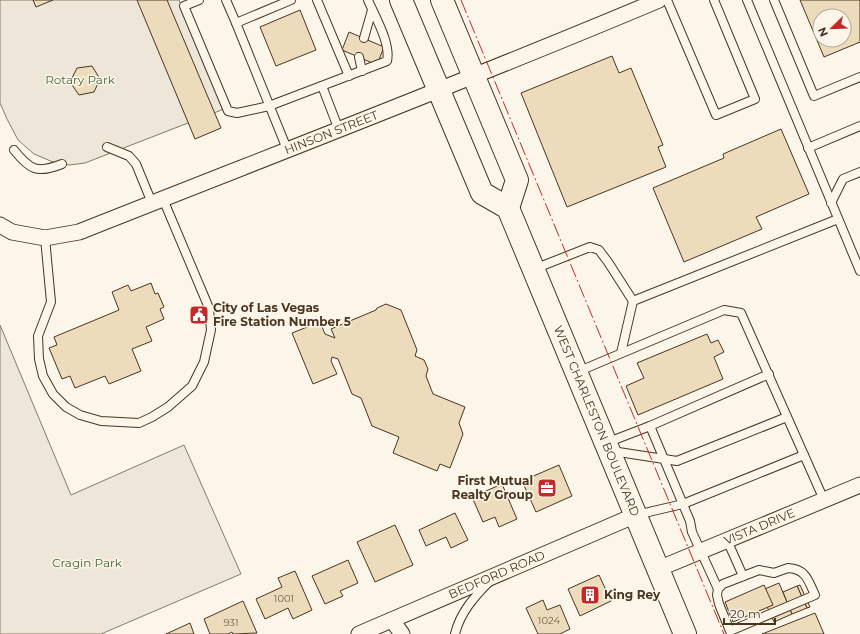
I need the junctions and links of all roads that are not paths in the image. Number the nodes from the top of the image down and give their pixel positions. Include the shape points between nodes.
1 (199, 0) edge
2 (226, 0) edge
3 (291, 0) edge
4 (317, 0) edge
5 (368, 0) edge
6 (401, 0) edge
7 (442, 0) edge
8 (659, 0) edge
9 (667, 0) edge
10 (714, 0) edge
11 (747, 0) edge
12 (774, 0) edge
13 (372, 10) junction
14 (236, 23) junction
15 (364, 38) dead end
16 (359, 57) dead end
17 (362, 71) junction
18 (349, 76) junction
19 (860, 76) edge
20 (474, 77) junction
21 (322, 86) junction
22 (439, 90) junction
23 (269, 106) junction
24 (860, 126) edge
25 (339, 130) junction
26 (107, 147) dead end
27 (808, 148) junction
28 (287, 149) junction
29 (14, 150) dead end
30 (62, 164) dead end
31 (860, 172) edge
32 (157, 201) junction
33 (831, 203) junction
34 (508, 208) junction
35 (838, 219) junction
36 (0, 225) edge
37 (45, 238) junction
38 (533, 270) junction
39 (860, 271) edge
40 (633, 302) junction
41 (621, 353) junction
42 (576, 372) junction
43 (769, 374) junction
44 (787, 417) junction
45 (650, 426) junction
46 (607, 447) junction
47 (804, 455) junction
48 (664, 459) junction
49 (860, 485) edge
50 (824, 500) junction
51 (683, 504) junction
52 (636, 515) junction
53 (728, 540) junction
54 (701, 551) junction
55 (658, 569) junction
56 (497, 574) junction
57 (743, 576) junction
58 (718, 589) junction
59 (392, 620) junction
60 (359, 634) edge
61 (402, 634) edge
62 (455, 634) edge
63 (686, 634) edge

1 - 23 lane via 184,6 228,111 237,113
2 - 14 lane
3 - 14 lane
4 - 18 lane
5 - 13 lane
6 - 22 main road
7 - 20 main road
8 - 20 street, HINSON STREET
9 - 10 lane via 716,115 755,99
11 - 27 lane
12 - 19 lane via 814,96
13 - 15 lane
13 - 17 lane via 389,53 387,61
14 - 23 lane
16 - 17 lane
17 - 18 lane
18 - 21 lane
20 - 22 street, HINSON STREET
20 - 34 main road via 517,180
21 - 23 lane
21 - 25 lane
22 - 25 street, HINSON STREET
22 - 34 main road via 482,193
23 - 28 lane
24 - 27 lane
25 - 28 street, HINSON STREET
26 - 32 lane via 129,156
27 - 33 lane
28 - 32 street, HINSON STREET
29 - 30 lane via 24,162 35,169 50,169
31 - 33 lane via 843,180
32 - 37 street, HINSON STREET via 79,232
32 - 37 lane via 209,308 211,330 204,362 192,386 168,407 139,423 101,421 80,415 66,407 53,394 43,376 38,336 51,302
33 - 35 lane
34 - 38 main road, WEST CHARLESTON BOULEVARD
35 - 39 lane
35 - 40 lane
36 - 37 street, HINSON STREET via 12,232
38 - 40 lane via 590,247 599,250
38 - 42 main road, WEST CHARLESTON BOULEVARD
40 - 41 lane
41 - 42 lane
41 - 43 lane via 724,310 740,313
42 - 46 main road, WEST CHARLESTON BOULEVARD
43 - 44 lane
43 - 45 lane
44 - 47 lane
44 - 48 lane via 678,462
45 - 46 lane
45 - 48 lane
46 - 48 lane
46 - 52 main road, WEST CHARLESTON BOULEVARD
47 - 50 lane
47 - 51 lane
48 - 51 lane
49 - 50 street, VISTA DRIVE
50 - 53 street, VISTA DRIVE
51 - 52 lane
51 - 54 lane
52 - 55 main road, WEST CHARLESTON BOULEVARD
52 - 56 street, BEDFORD ROAD
53 - 54 street, VISTA DRIVE
53 - 57 lane
54 - 55 street, VISTA DRIVE
54 - 58 lane
55 - 63 main road, WEST CHARLESTON BOULEVARD
56 - 59 street, BEDFORD ROAD
56 - 62 lane via 468,606
57 - 58 lane via 723,584
57 - 58 lane via 759,570 774,573 794,568 806,576 815,594 730,631 719,604
59 - 60 street, BEDFORD ROAD
59 - 61 street

